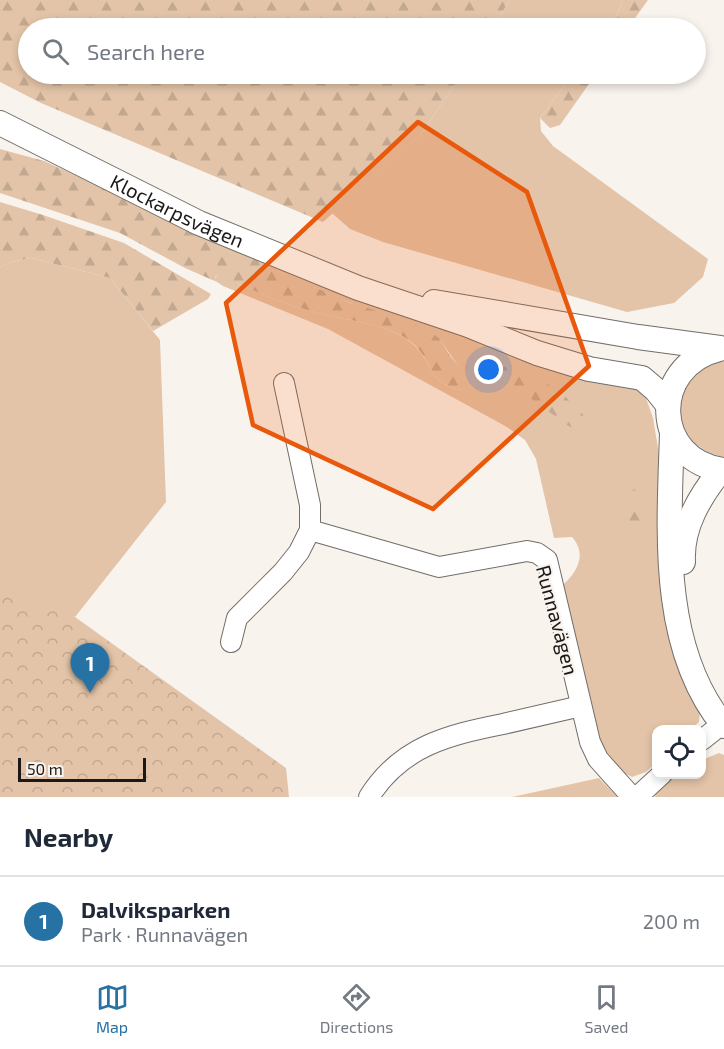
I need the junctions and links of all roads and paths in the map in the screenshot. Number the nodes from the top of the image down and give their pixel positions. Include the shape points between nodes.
1 (0, 123) edge
2 (358, 288) junction
3 (722, 348) edge
4 (284, 383) dead end
5 (668, 405) junction
6 (672, 433) junction
7 (723, 470) edge
8 (310, 530) junction
9 (231, 642) dead end
10 (705, 701) junction
11 (581, 706) junction
12 (723, 725) edge
13 (706, 737) edge
14 (656, 779) edge
15 (369, 797) edge
16 (635, 797) edge

1 - 2 street, Klockarpsvägen via 199,223
2 - 3 street
2 - 5 street via 537,353 590,369 642,378
3 - 5 street via 697,357 684,368 674,382
4 - 8 street via 310,505
5 - 6 street
6 - 7 street via 692,458
6 - 10 street via 670,553 678,627
7 - 10 street via 704,492 688,522 682,558 688,621
8 - 9 street via 283,572 237,618
8 - 11 street, Runnavägen via 439,567 527,551 537,553 547,560
10 - 12 street
11 - 15 street via 450,735 401,761
11 - 16 street, Runnavägen via 598,759
12 - 13 street
14 - 16 street, Runnavägen

